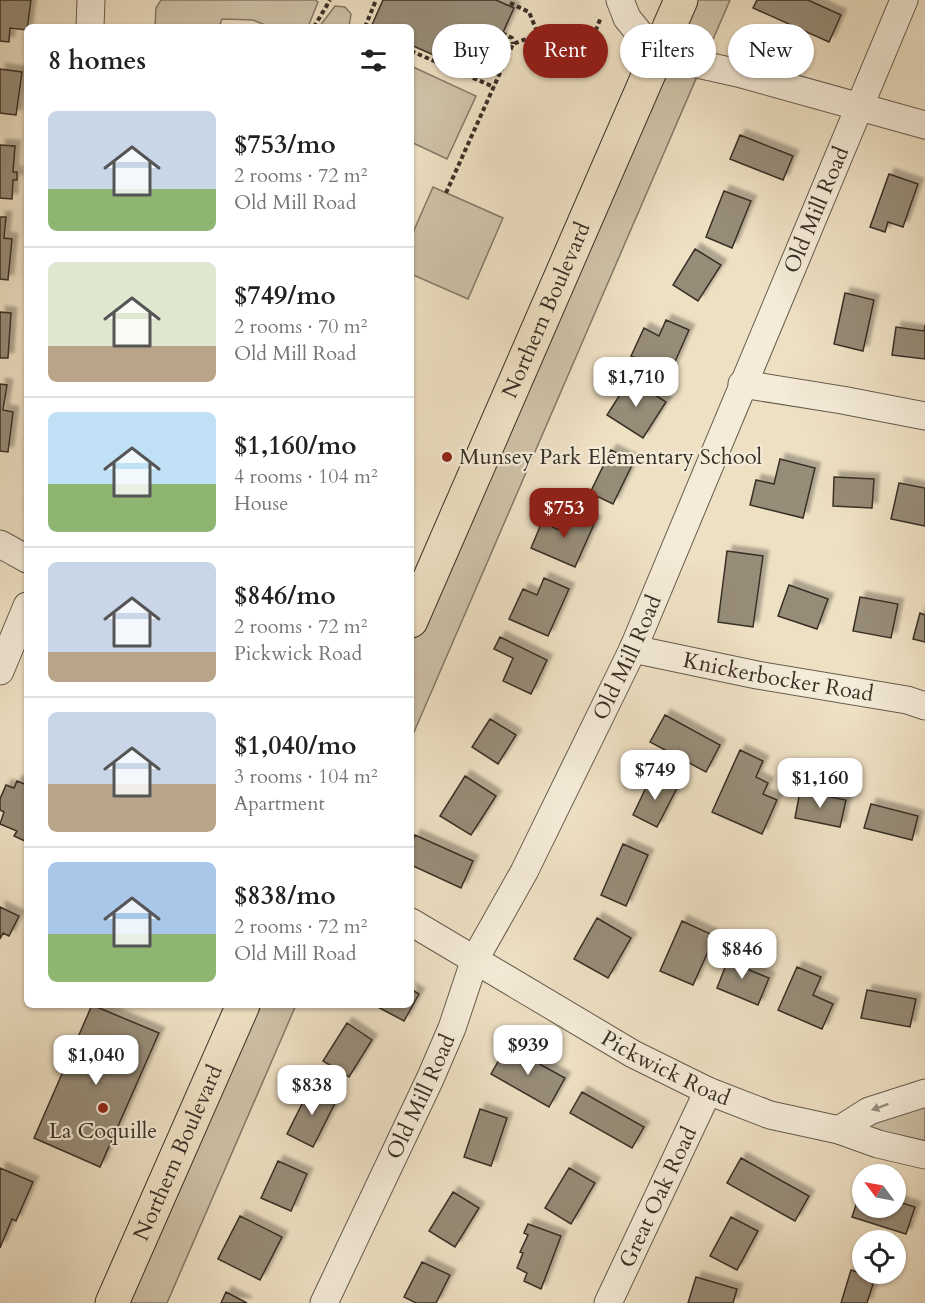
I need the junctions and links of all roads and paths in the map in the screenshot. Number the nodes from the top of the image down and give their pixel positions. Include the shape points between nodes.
1 (92, 0) edge
2 (330, 0) edge
3 (376, 0) edge
4 (681, 0) edge
5 (904, 0) edge
6 (510, 3) dead end
7 (612, 5) edge
8 (90, 24) edge
9 (316, 24) edge
10 (366, 24) edge
11 (534, 24) edge
12 (601, 24) edge
13 (632, 24) edge
14 (671, 24) edge
15 (511, 38) edge
16 (523, 40) edge
17 (513, 44) junction
18 (414, 52) edge
19 (716, 69) edge
20 (647, 78) edge
21 (494, 87) junction
22 (859, 107) junction
23 (925, 125) edge
24 (446, 193) dead end
25 (742, 384) junction
26 (925, 416) edge
27 (0, 544) edge
28 (24, 557) edge
29 (24, 613) edge
30 (414, 614) edge
31 (633, 649) junction
32 (0, 671) edge
33 (925, 706) edge
34 (414, 924) edge
35 (475, 959) junction
36 (242, 1008) edge
37 (708, 1091) junction
38 (925, 1093) edge
39 (839, 1130) junction
40 (925, 1155) edge
41 (112, 1303) edge
42 (324, 1303) edge
43 (608, 1303) edge

1 - 8 street
2 - 9 path
3 - 10 path
4 - 14 main road, Northern Boulevard
5 - 22 street, Old Mill Road
6 - 11 path via 529,12
7 - 12 path
7 - 13 street
15 - 17 path
16 - 17 path
17 - 21 path
18 - 21 path
19 - 22 street
20 - 30 main road, Northern Boulevard
21 - 24 path
22 - 23 street
22 - 25 street, Old Mill Road
25 - 26 street
25 - 31 street, Old Mill Road
27 - 28 street
29 - 32 street
31 - 33 street, Knickerbocker Road
31 - 35 street, Old Mill Road via 524,872
34 - 35 street, Pickwick Road
35 - 37 street, Pickwick Road via 633,1054
35 - 42 street, Old Mill Road via 430,1079
36 - 41 main road, Northern Boulevard
37 - 39 street, Pickwick Road via 771,1114
37 - 43 street, Great Oak Road
38 -> 39 street via 869,1111
39 - 40 street, Pickwick Road

